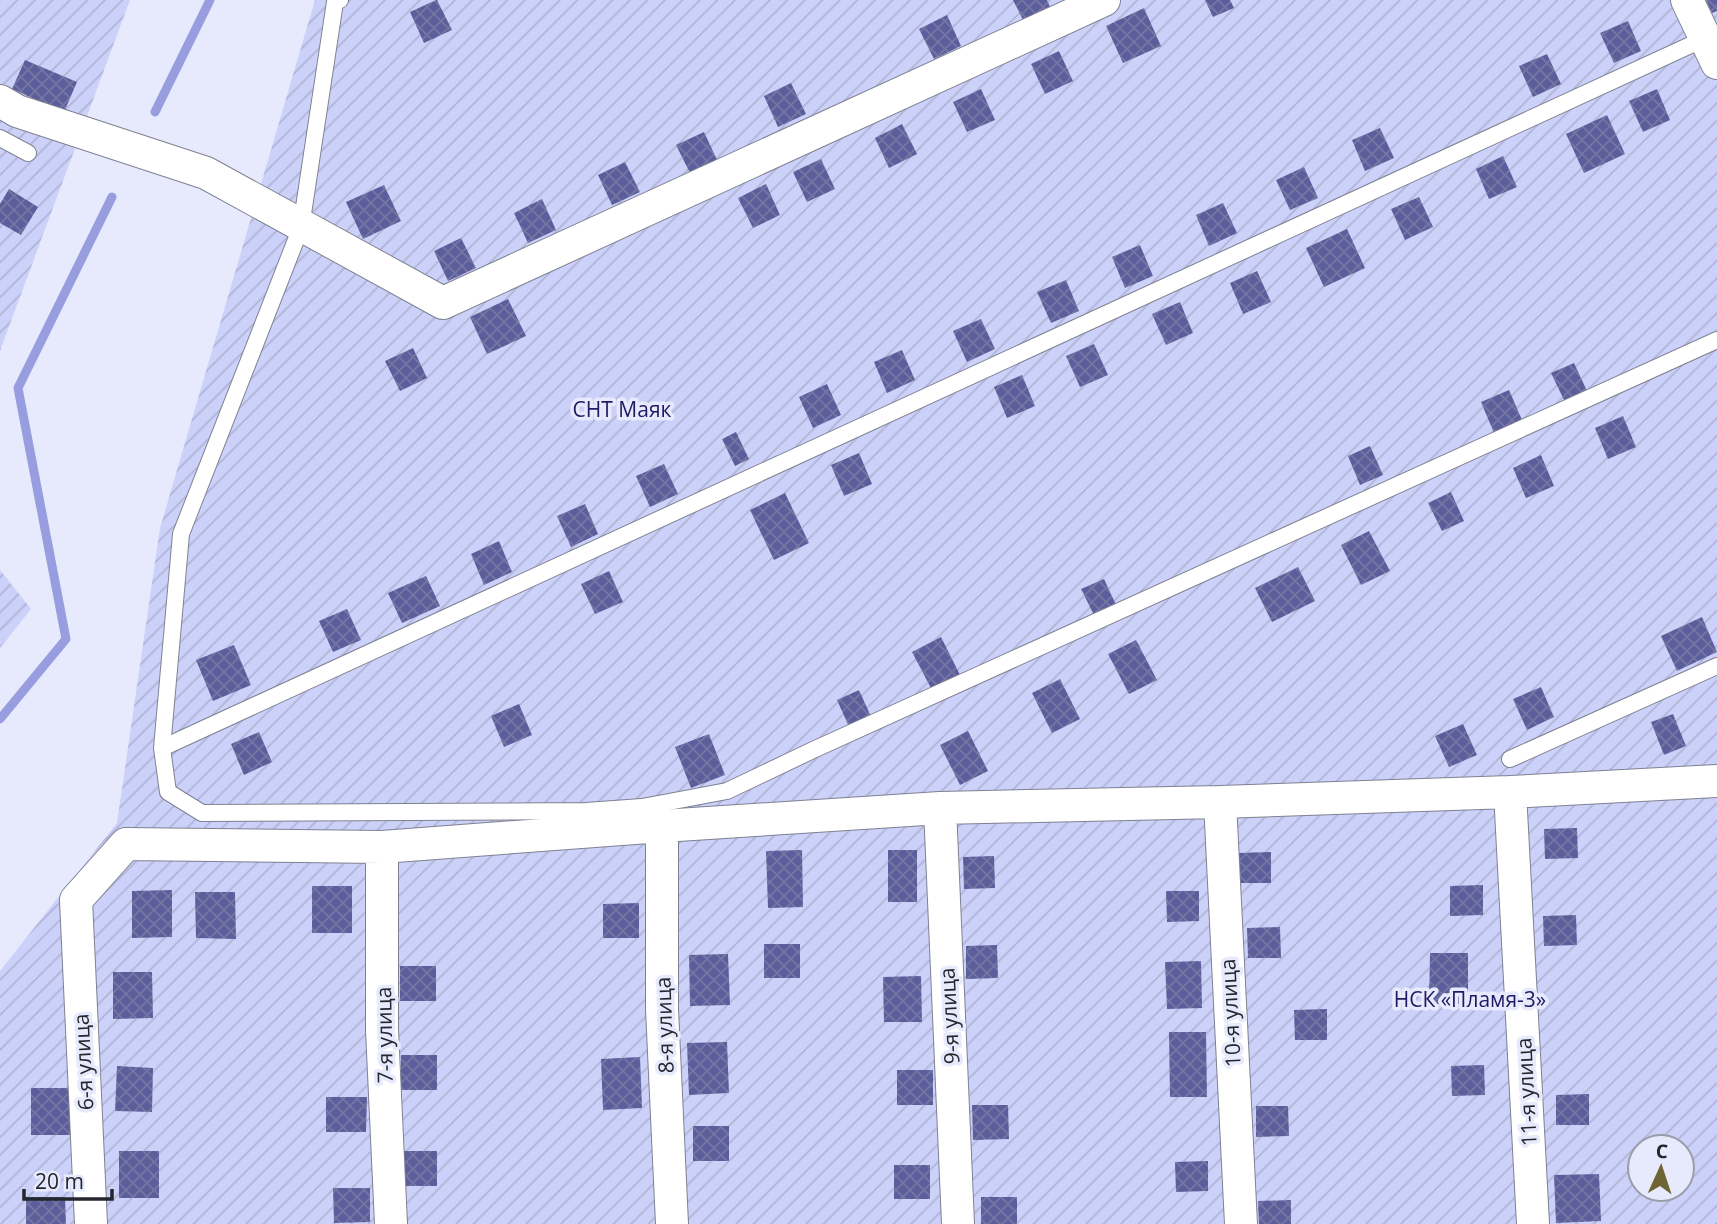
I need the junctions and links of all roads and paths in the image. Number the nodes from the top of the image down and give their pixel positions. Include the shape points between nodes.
1 (340, 0) edge
2 (1104, 0) edge
3 (1687, 0) edge
4 (1713, 45) edge
5 (0, 101) edge
6 (0, 138) edge
7 (28, 153) dead end
8 (301, 226) junction
9 (1717, 340) edge
10 (1717, 666) edge
11 (162, 748) junction
12 (1510, 759) dead end
13 (1717, 781) edge
14 (1510, 792) junction
15 (1220, 802) junction
16 (940, 808) junction
17 (662, 826) junction
18 (382, 847) junction
19 (91, 1224) edge
20 (391, 1224) edge
21 (672, 1224) edge
22 (958, 1224) edge
23 (1241, 1224) edge
24 (1533, 1224) edge

1 - 8 lane via 335,2
2 - 8 street via 443,303
3 - 4 street
4 - 11 lane
5 - 8 street via 17,111 206,173
6 - 7 lane
8 - 11 lane via 181,534
9 - 11 lane via 727,791 642,807 586,811 202,813 168,792
10 - 12 lane
13 - 14 street
14 - 15 street
14 - 24 street, 11-я улица
15 - 16 street
15 - 23 street, 10-я улица
16 - 17 street
16 - 22 street, 9-я улица
17 - 18 street
17 - 21 street, 8-я улица via 662,1009
18 - 19 street, 6-я улица via 127,844 76,900
18 - 20 street, 7-я улица via 382,1030

